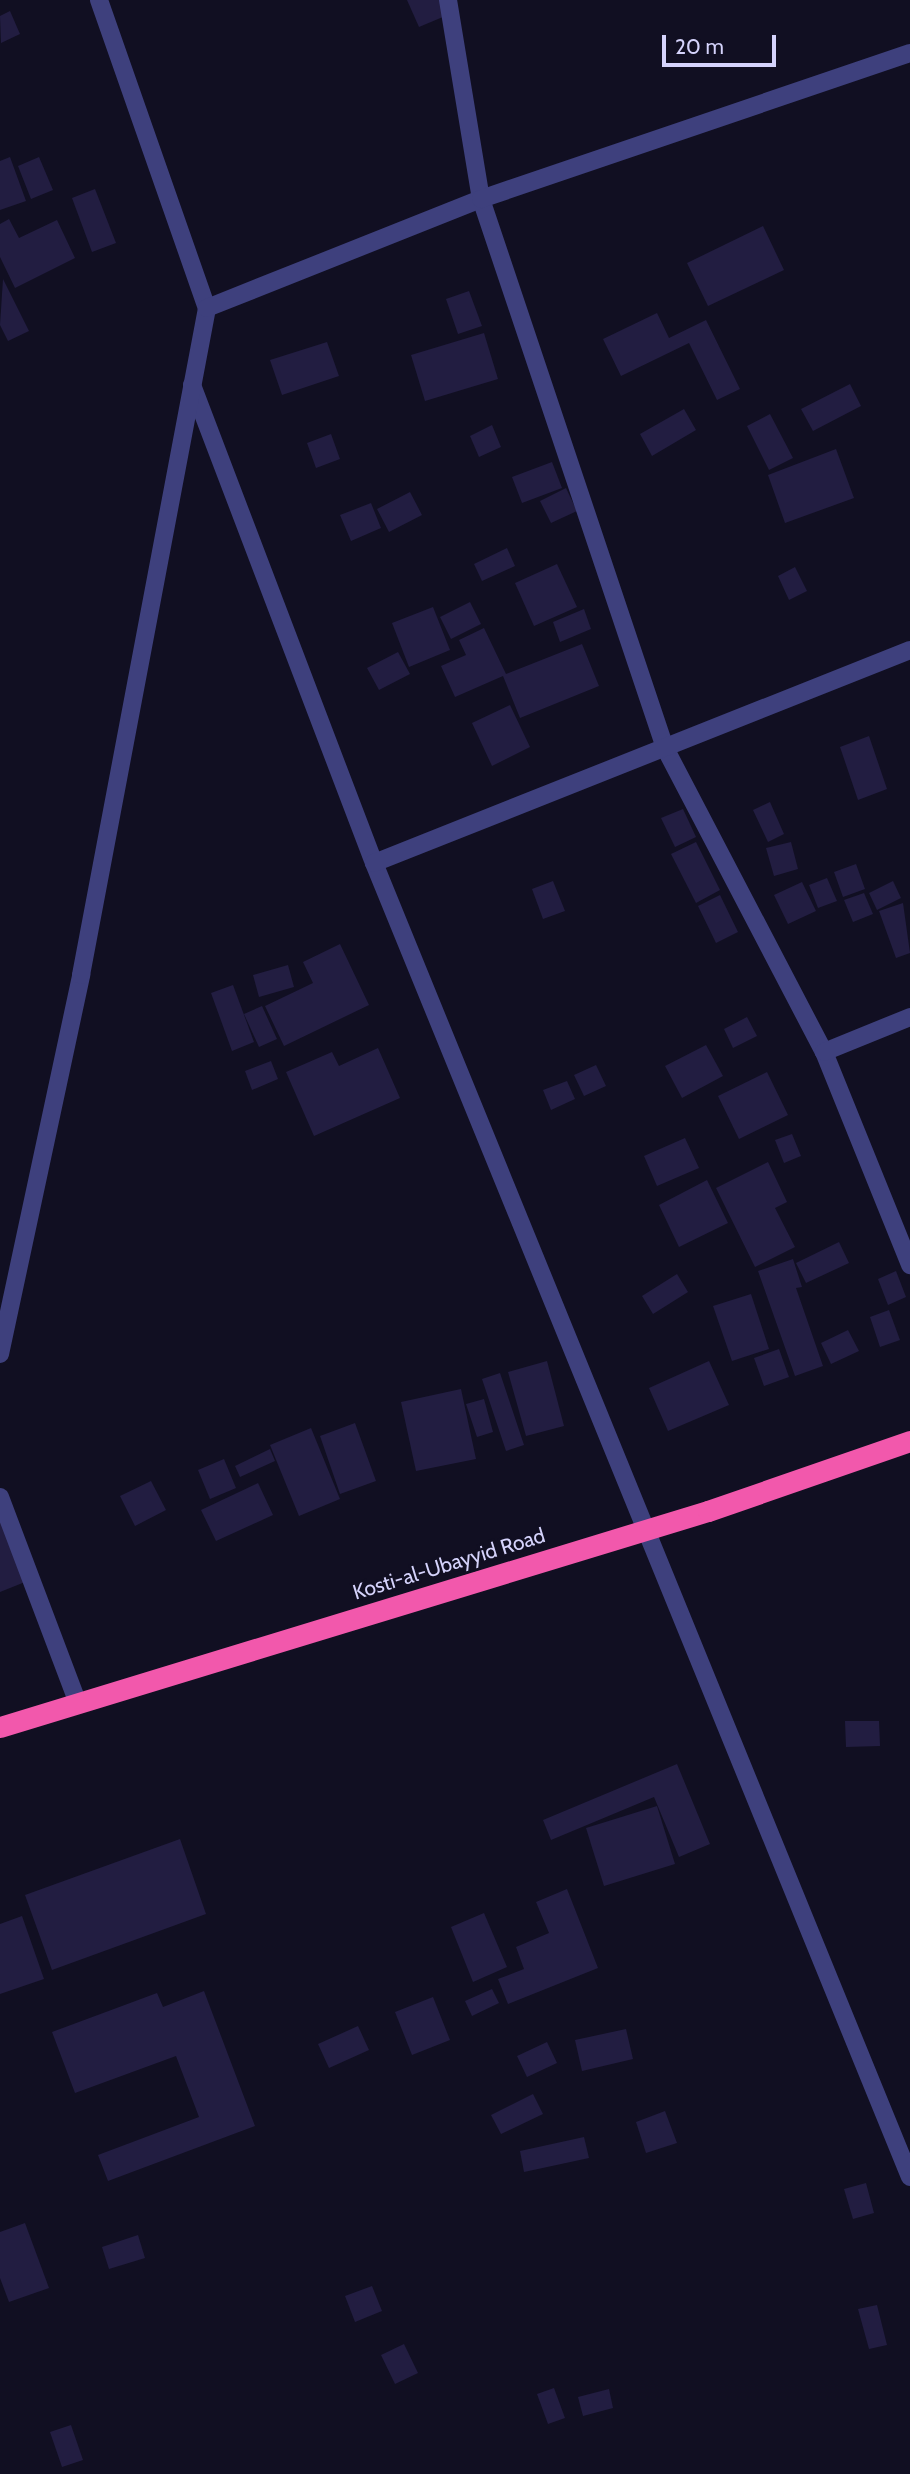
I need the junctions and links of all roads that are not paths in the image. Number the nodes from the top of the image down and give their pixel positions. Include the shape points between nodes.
1 (99, 0) edge
2 (448, 0) edge
3 (909, 56) edge
4 (481, 200) junction
5 (207, 308) junction
6 (192, 385) junction
7 (910, 650) edge
8 (665, 748) junction
9 (374, 863) junction
10 (910, 1017) edge
11 (824, 1052) junction
12 (910, 1265) edge
13 (0, 1354) edge
14 (910, 1441) edge
15 (0, 1497) edge
16 (650, 1529) junction
17 (77, 1701) junction
18 (0, 1727) edge
19 (903, 2138) edge
20 (910, 2177) edge

1 - 5 street
2 - 4 street
3 - 4 street
4 - 5 street
4 - 8 street
5 - 6 street
6 - 9 street
6 - 13 street via 81,975
7 - 8 street
8 - 9 street
8 - 11 street
9 - 16 street
10 - 11 street
11 - 12 street
14 - 16 highway, Kosti-al-Ubayyid Road
15 - 17 street
16 - 17 highway, Kosti-al-Ubayyid Road
16 - 19 street
17 - 18 highway, Kosti-al-Ubayyid Road
19 - 20 street

